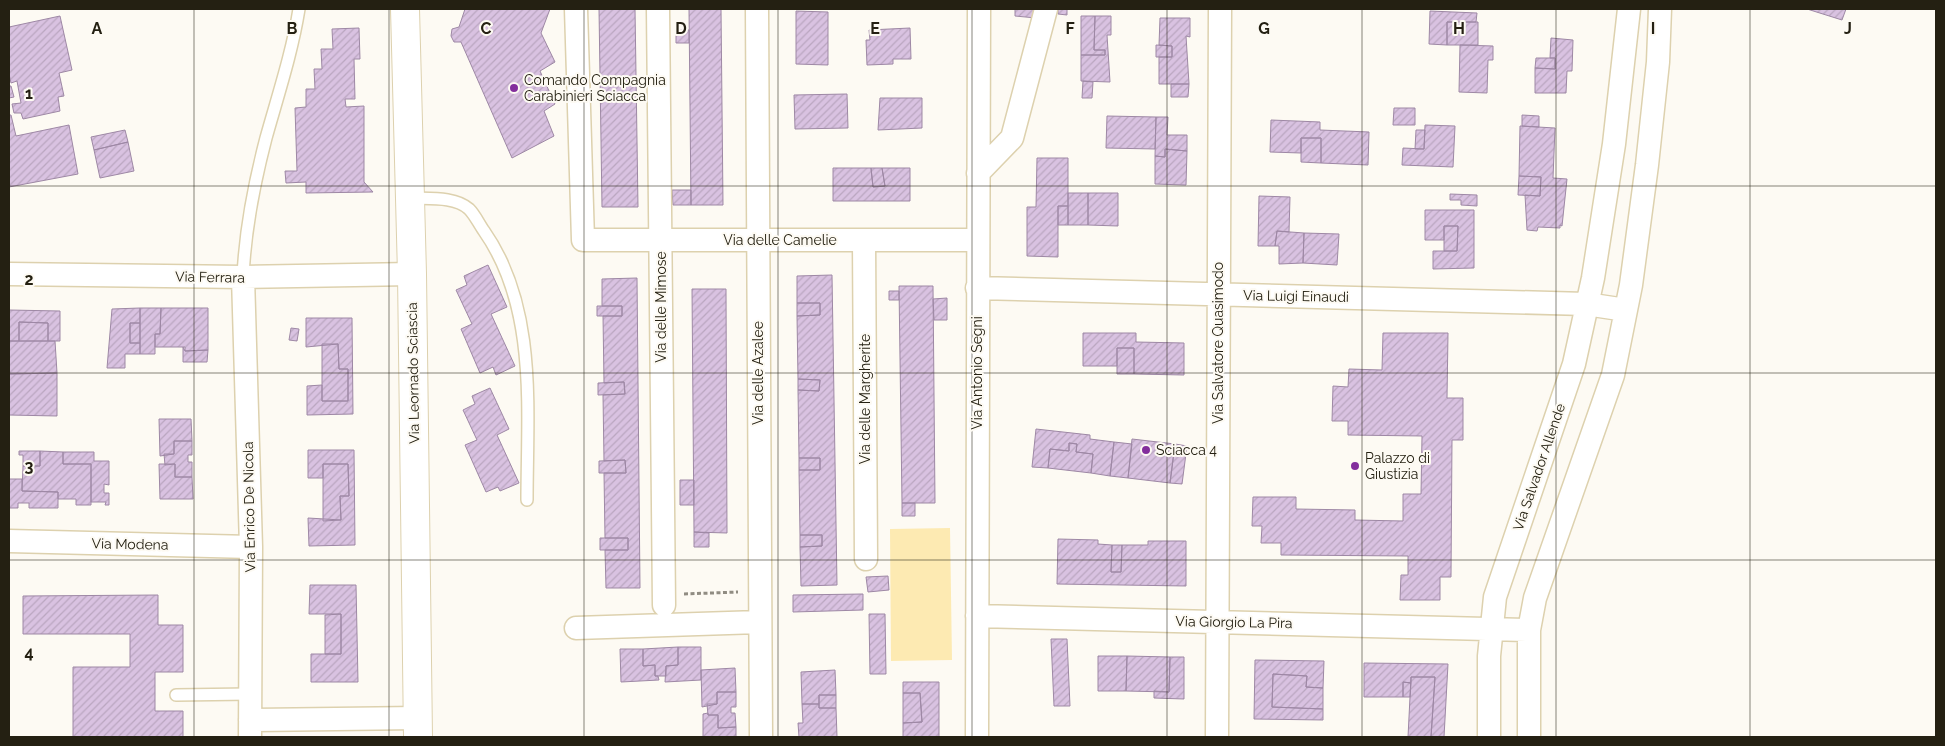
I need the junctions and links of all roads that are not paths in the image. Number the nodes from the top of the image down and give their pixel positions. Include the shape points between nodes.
1 (299, 9) edge
2 (405, 9) edge
3 (576, 9) edge
4 (658, 9) edge
5 (757, 9) edge
6 (979, 9) edge
7 (1046, 9) edge
8 (1220, 9) edge
9 (1630, 9) edge
10 (1660, 9) edge
11 (978, 173) junction
12 (408, 198) junction
13 (661, 240) junction
14 (758, 240) junction
15 (864, 240) junction
16 (977, 240) junction
17 (9, 274) edge
18 (412, 274) junction
19 (243, 277) junction
20 (977, 288) junction
21 (1218, 294) junction
22 (1586, 304) junction
23 (1626, 310) junction
24 (527, 500) dead end
25 (9, 541) edge
26 (251, 547) junction
27 (866, 559) dead end
28 (664, 599) road end
29 (977, 616) junction
30 (759, 622) junction
31 (1217, 622) junction
32 (576, 628) dead end
33 (1491, 629) junction
34 (1529, 630) junction
35 (250, 694) junction
36 (176, 695) dead end
37 (418, 728) edge
38 (250, 729) edge
39 (761, 737) edge
40 (977, 737) edge
41 (1217, 737) edge
42 (1489, 737) edge
43 (1529, 737) edge

1 - 19 lane via 295,38 266,140 245,235
2 - 12 street, Via Leornado Sciascia
3 - 13 street, Via delle Camelie via 583,240
4 - 13 street, Via delle Mimose
5 - 14 street, Via delle Azalee
6 - 11 street, Via Antonio Segni
7 - 11 street via 1012,138
8 - 21 street, Via Salvatore Quasimodo
9 - 22 street, Via Salvador Allende via 1614,144
10 - 23 street via 1652,120
11 - 16 street, Via Antonio Segni
12 - 18 street, Via Leornado Sciascia
12 - 24 lane via 446,200 468,208 496,248 516,302 527,357
13 - 14 street, Via delle Camelie
13 - 28 street, Via delle Mimose
14 - 15 street, Via delle Camelie
14 - 30 street, Via delle Azalee
15 - 16 street, Via delle Camelie
15 - 27 street, Via delle Margherite
16 - 20 street, Via Antonio Segni
17 - 19 street, Via Ferrara
18 - 19 street, Via Ferrara
18 - 37 street, Via Leornado Sciascia
19 - 26 street, Via Enrico De Nicola
20 - 21 street, Via Luigi Einaudi
20 - 29 street, Via Antonio Segni
21 - 22 street, Via Luigi Einaudi
21 - 31 street, Via Salvatore Quasimodo
22 - 23 street
22 - 33 street, Via Salvador Allende via 1574,364 1495,597
23 - 34 street via 1613,375 1535,598
25 - 26 street, Via Modena
26 - 35 street, Via Enrico De Nicola
29 - 31 street, Via Giorgio La Pira
29 - 40 street, Via Antonio Segni
30 - 32 street
30 - 39 street, Via delle Azalee
31 - 33 street, Via Giorgio La Pira
31 - 41 street, Via Salvatore Quasimodo
33 - 34 street
33 - 42 street, Via Salvador Allende
34 - 43 street
35 - 36 lane
35 - 38 street, Via Enrico De Nicola
37 - 38 street

